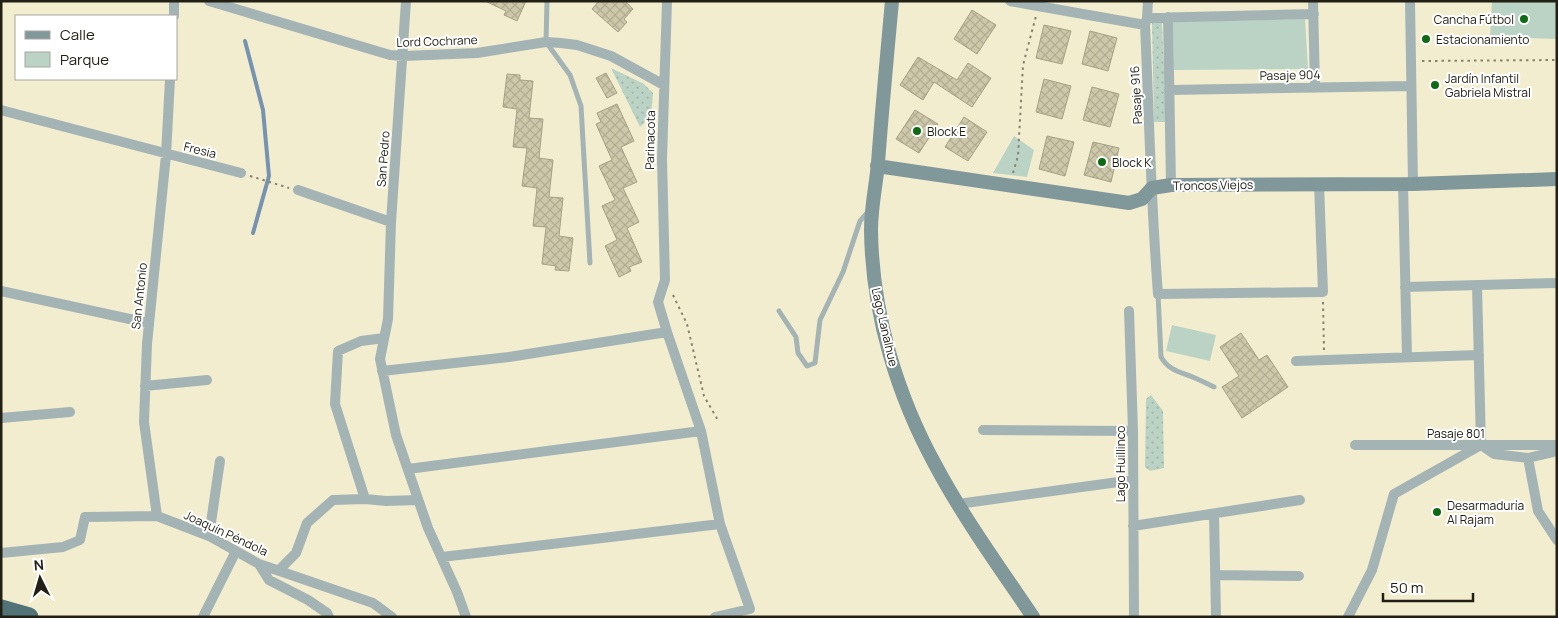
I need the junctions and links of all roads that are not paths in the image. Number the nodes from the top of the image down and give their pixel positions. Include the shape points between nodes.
1 (174, 1) edge
2 (209, 1) edge
3 (406, 1) edge
4 (547, 1) edge
5 (667, 1) edge
6 (892, 1) edge
7 (1010, 1) edge
8 (1148, 1) edge
9 (1313, 1) edge
10 (1410, 1) edge
11 (1314, 14) junction
12 (174, 15) edge
13 (1168, 17) junction
14 (1146, 21) junction
15 (546, 42) junction
16 (404, 56) junction
17 (170, 80) edge
18 (664, 84) junction
19 (1411, 86) junction
20 (1315, 87) junction
21 (1169, 90) junction
22 (1, 110) edge
23 (166, 154) junction
24 (877, 166) junction
25 (241, 173) road end
26 (1557, 179) edge
27 (1319, 184) junction
28 (1408, 184) junction
29 (1171, 185) junction
30 (1152, 188) junction
31 (298, 190) road end
32 (871, 206) junction
33 (391, 222) junction
34 (590, 263) dead end
35 (1557, 283) edge
36 (1477, 285) junction
37 (1405, 287) junction
38 (1, 290) edge
39 (1158, 294) junction
40 (779, 311) dead end
41 (1130, 311) dead end
42 (148, 323) junction
43 (667, 332) junction
44 (384, 338) junction
45 (1479, 355) junction
46 (1407, 358) junction
47 (1296, 360) dead end
48 (382, 371) junction
49 (207, 380) dead end
50 (145, 386) junction
51 (1214, 387) dead end
52 (70, 412) dead end
53 (1, 418) edge
54 (984, 430) dead end
55 (701, 431) junction
56 (1133, 431) junction
57 (1482, 445) junction
58 (1557, 445) edge
59 (1354, 446) dead end
60 (1557, 451) edge
61 (1528, 458) junction
62 (220, 462) dead end
63 (408, 469) junction
64 (1133, 480) junction
65 (365, 499) junction
66 (418, 500) junction
67 (1300, 500) dead end
68 (958, 504) junction
69 (1214, 514) junction
70 (157, 516) junction
71 (720, 524) junction
72 (1134, 526) junction
73 (209, 536) junction
74 (1557, 540) edge
75 (236, 551) junction
76 (1, 553) edge
77 (442, 558) junction
78 (259, 564) junction
79 (279, 570) junction
80 (1216, 575) junction
81 (1299, 576) dead end
82 (1, 609) edge
83 (29, 617) edge
84 (203, 617) edge
85 (329, 617) edge
86 (392, 617) edge
87 (466, 617) edge
88 (716, 617) edge
89 (1033, 617) edge
90 (1134, 617) edge
91 (1216, 617) edge
92 (1348, 617) edge

1 - 12 street
2 - 16 street, Lord Cochrane via 390,55
3 - 16 street, San Pedro
4 - 15 lane
5 - 18 street, Parinacota
6 - 24 street, Lago Lanalhue
7 - 14 street
8 - 14 street, Pasaje 916
9 - 11 street
10 - 19 street
11 - 13 street
11 - 20 street
13 - 14 street
13 - 21 street
14 - 30 street, Pasaje 916
15 - 16 street, Lord Cochrane via 477,53
15 - 18 street, Lord Cochrane via 577,45 611,56
15 - 34 lane via 570,75 581,106
16 - 33 street, San Pedro
17 - 23 street, San Antonio
18 - 43 street, Parinacota via 665,280 658,302
19 - 20 street, Pasaje 904
19 - 28 street
20 - 21 street, Pasaje 904
21 - 29 street
22 - 23 street, Fresia
23 - 25 street, Fresia
23 - 42 street, San Antonio
24 - 30 street, Troncos Viejos via 1130,203 1142,198
24 - 32 street, Lago Lanalhue
26 - 28 street, Troncos Viejos
27 - 28 street, Troncos Viejos
27 - 29 street, Troncos Viejos
27 - 39 street via 1323,292
28 - 37 street
29 - 30 street, Troncos Viejos
30 - 39 street, Pasaje 916
31 - 33 street
32 - 40 lane via 860,221 843,272 820,320 815,363 807,366 798,353 796,337
32 - 68 street, Lago Lanalhue via 874,278 889,351 924,443
33 - 44 street, San Pedro via 388,319
35 - 36 street
36 - 37 street
36 - 45 street
37 - 46 street
38 - 42 street
39 - 51 lane via 1164,364
41 - 56 street, Lago Huillinco
42 - 50 street, San Antonio
43 - 48 street via 510,357
43 - 55 street, Parinacota
44 - 48 street, San Pedro via 380,359
44 - 65 street via 361,341 338,351 335,404
45 - 46 street
45 - 57 street
46 - 47 street
48 - 63 street, San Pedro via 396,434
49 - 50 street
50 - 70 street, San Antonio via 144,422
52 - 53 street
54 - 56 street
55 - 63 street
55 - 71 street, Parinacota
56 - 64 street, Lago Huillinco
57 - 58 street, Pasaje 801
57 - 59 street, Pasaje 801
57 - 61 street via 1494,454
57 - 92 street via 1394,494 1372,570
60 - 61 street
61 - 74 street via 1538,511
62 - 73 street
63 - 66 street, San Pedro
64 - 68 street
64 - 72 street, Lago Huillinco
65 - 66 street
65 - 79 street via 333,500 307,523 296,553
66 - 77 street, San Pedro
67 - 69 street
68 - 89 street, Lago Lanalhue
69 - 72 street
69 - 80 street
70 - 73 street, Joaquín Péndola
70 - 76 street, Joaquín Péndola via 85,517 80,540 63,547
71 - 77 street
71 - 88 street, Parinacota via 750,609
72 - 90 street, Lago Huillinco
73 - 75 street, Joaquín Péndola
75 - 78 street, Joaquín Péndola
75 - 84 street
77 - 87 street, San Pedro
78 - 79 street, Joaquín Péndola
78 - 85 street via 270,580 308,600
79 - 86 street, Joaquín Péndola via 373,604
80 - 81 street
80 - 91 street
82 - 83 highway

